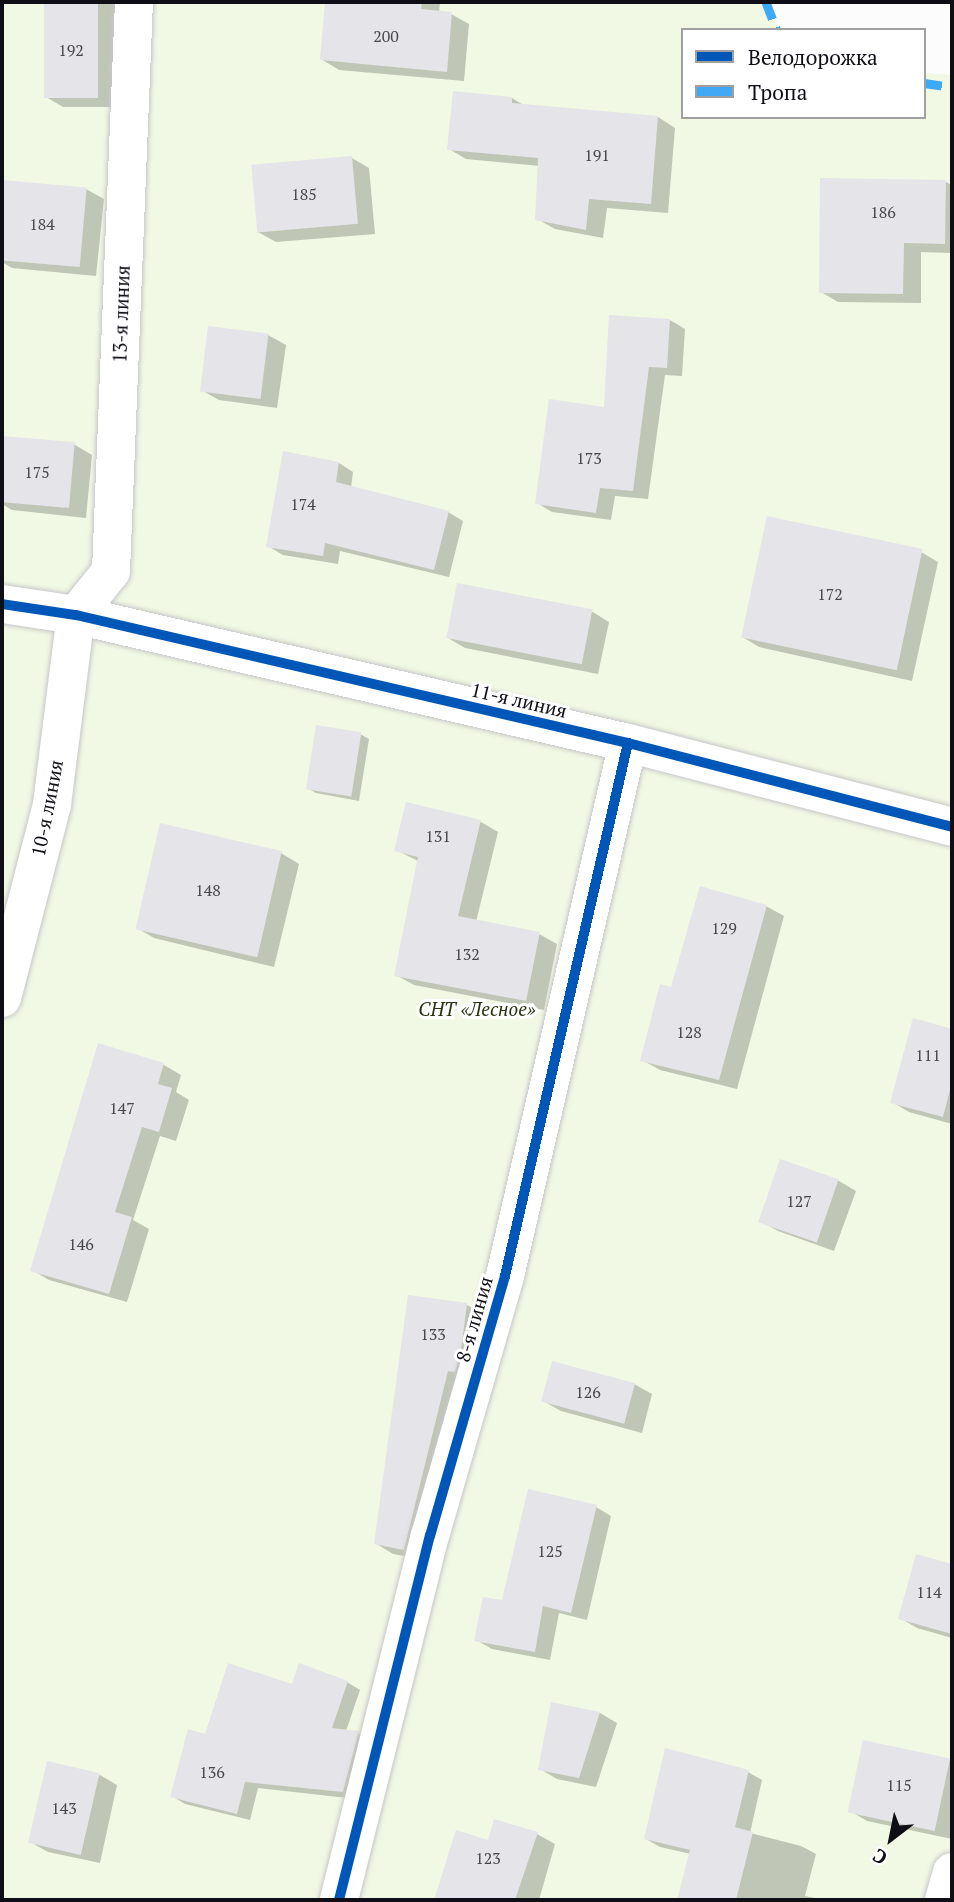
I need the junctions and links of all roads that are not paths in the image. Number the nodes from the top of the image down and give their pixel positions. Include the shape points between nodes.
1 (134, 2) edge
2 (2, 604) edge
3 (76, 615) junction
4 (628, 743) junction
5 (952, 821) edge
6 (2, 998) edge
7 (952, 1872) edge
8 (339, 1900) edge
9 (944, 1900) edge

1 - 3 street, 13-я линия via 111,571
2 - 3 street, 11-я линия
3 - 4 street, 11-я линия
3 - 6 street, 10-я линия via 51,804
4 - 5 street, 11-я линия
4 - 8 street, 8-я линия via 505,1276 430,1536
7 - 9 street

